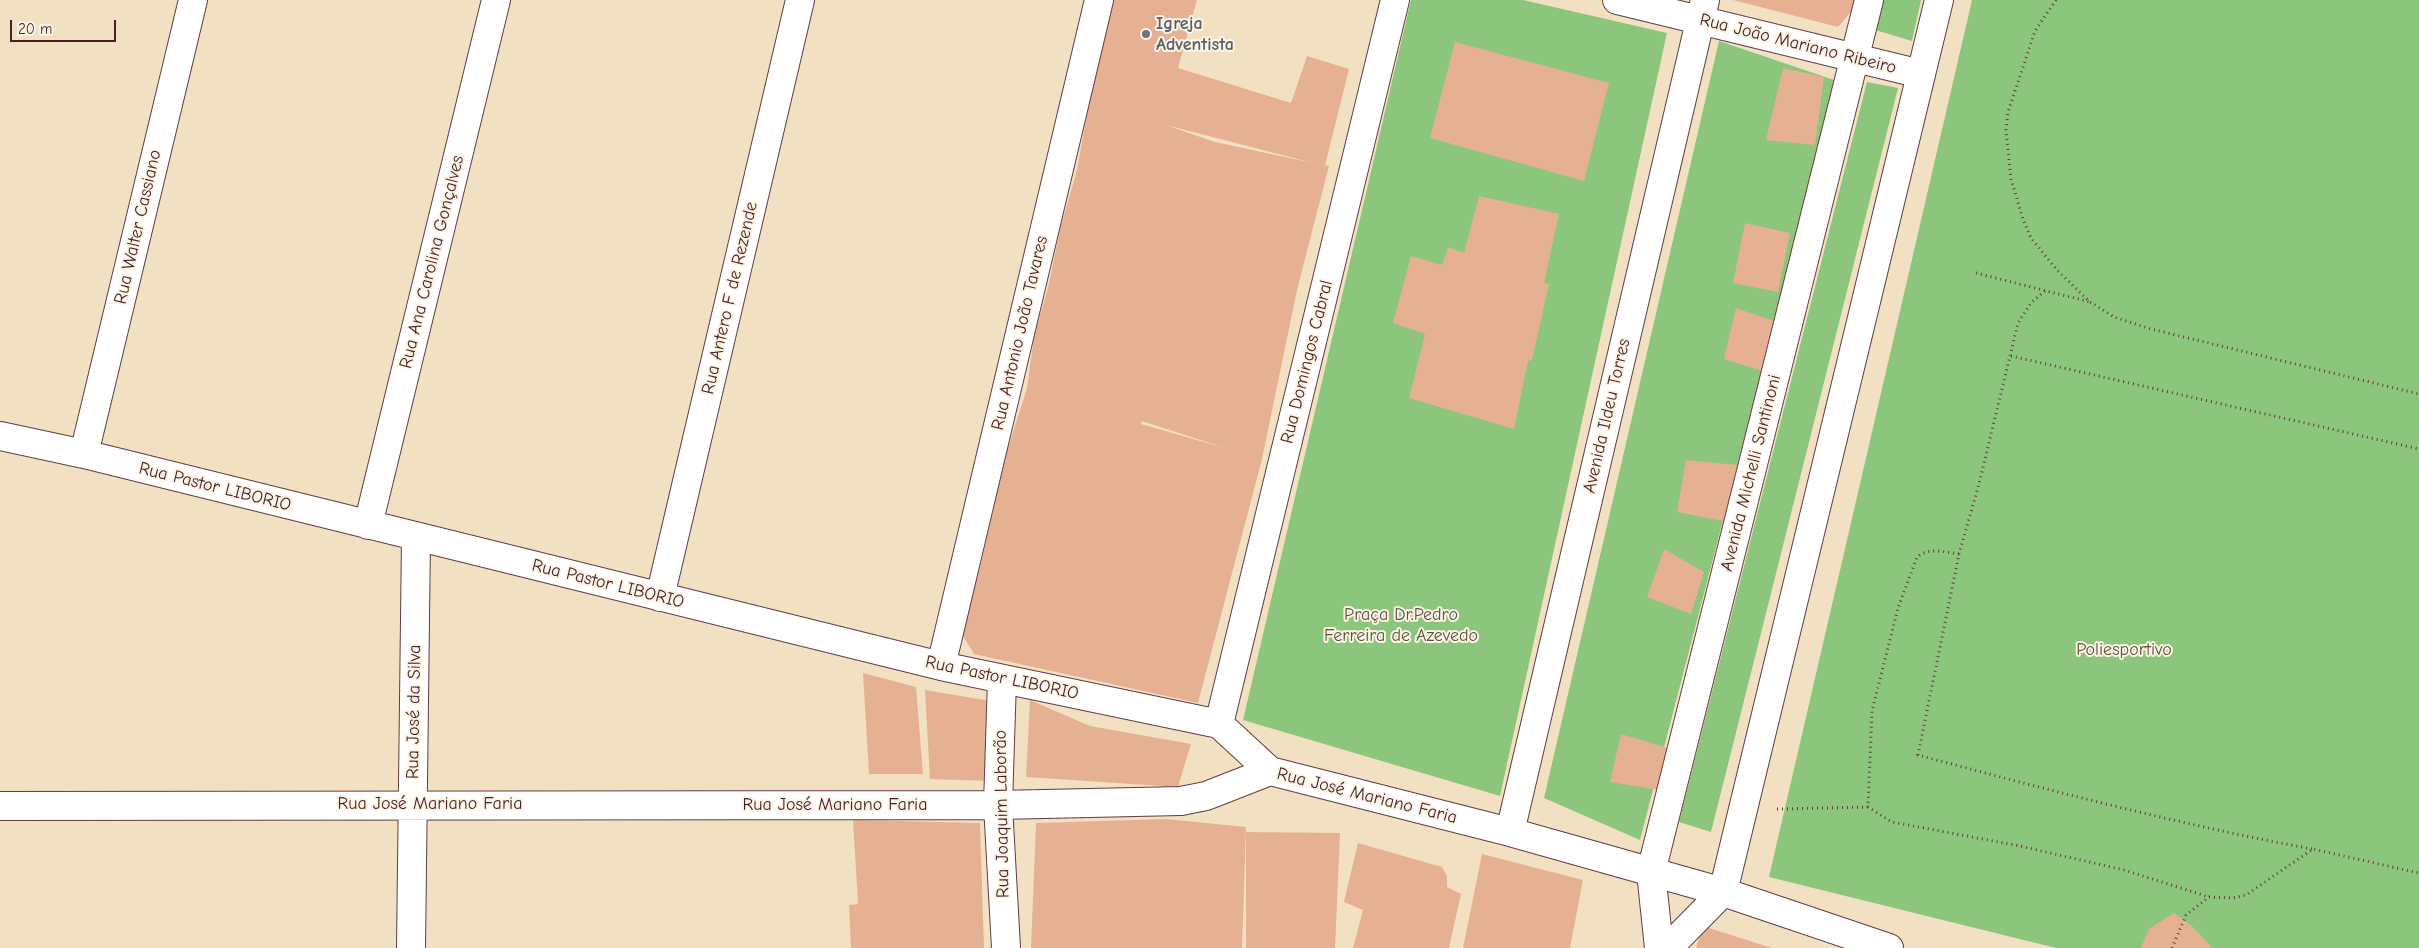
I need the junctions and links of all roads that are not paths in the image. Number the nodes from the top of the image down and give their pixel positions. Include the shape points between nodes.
1 (193, 0) edge
2 (496, 0) edge
3 (800, 0) edge
4 (1099, 0) edge
5 (1395, 0) edge
6 (1617, 0) edge
7 (1869, 0) edge
8 (1938, 0) edge
9 (1702, 10) edge
10 (1856, 57) junction
11 (1921, 74) junction
12 (0, 436) edge
13 (84, 454) junction
14 (368, 525) junction
15 (416, 537) junction
16 (660, 597) junction
17 (942, 666) junction
18 (1002, 679) junction
19 (1219, 724) junction
20 (1270, 771) junction
21 (413, 804) junction
22 (998, 805) junction
23 (0, 806) edge
24 (1510, 832) junction
25 (1652, 872) junction
26 (1723, 892) junction
27 (411, 948) edge
28 (1006, 948) edge
29 (1659, 948) edge
30 (1668, 948) edge
31 (1889, 948) edge

1 - 13 street, Rua Walter Cassiano
2 - 14 street, Rua Ana Carolina Gonçalves
3 - 16 street, Rua Antero F de Rezende
4 - 17 street, Rua Antonio João Tavares
5 - 19 street, Rua Domingos Cabral
6 - 9 street, Rua João Mariano Ribeiro
7 - 10 street, Avenida Michelli Santinoni
8 - 11 street
9 - 10 street, Rua João Mariano Ribeiro
9 - 24 street, Avenida Ildeu Torres
10 - 11 street, Rua João Mariano Ribeiro
10 - 25 street, Avenida Michelli Santinoni
11 - 26 street
12 - 13 street, Rua Pastor LIBORIO
13 - 14 street, Rua Pastor LIBORIO
14 - 15 street, Rua Pastor LIBORIO
15 - 16 street, Rua Pastor LIBORIO
15 - 21 street, Rua José da Silva
16 - 17 street, Rua Pastor LIBORIO
17 - 18 street, Rua Pastor LIBORIO
18 - 19 street, Rua Pastor LIBORIO
18 - 22 street, Rua Joaquim Laborão
19 - 20 street
20 - 22 street, Rua José Mariano Faria via 1206,796 1181,801
20 - 24 street, Rua José Mariano Faria
21 - 22 street, Rua José Mariano Faria
21 - 23 street, Rua José Mariano Faria
21 - 27 street, Rua José da Silva
22 - 28 street, Rua Joaquim Laborão
24 - 25 street, Rua José Mariano Faria
25 - 26 street, Rua José Mariano Faria
25 - 29 street, Avenida Michelli Santinoni
26 - 30 street
26 - 31 street, Rua José Mariano Faria

